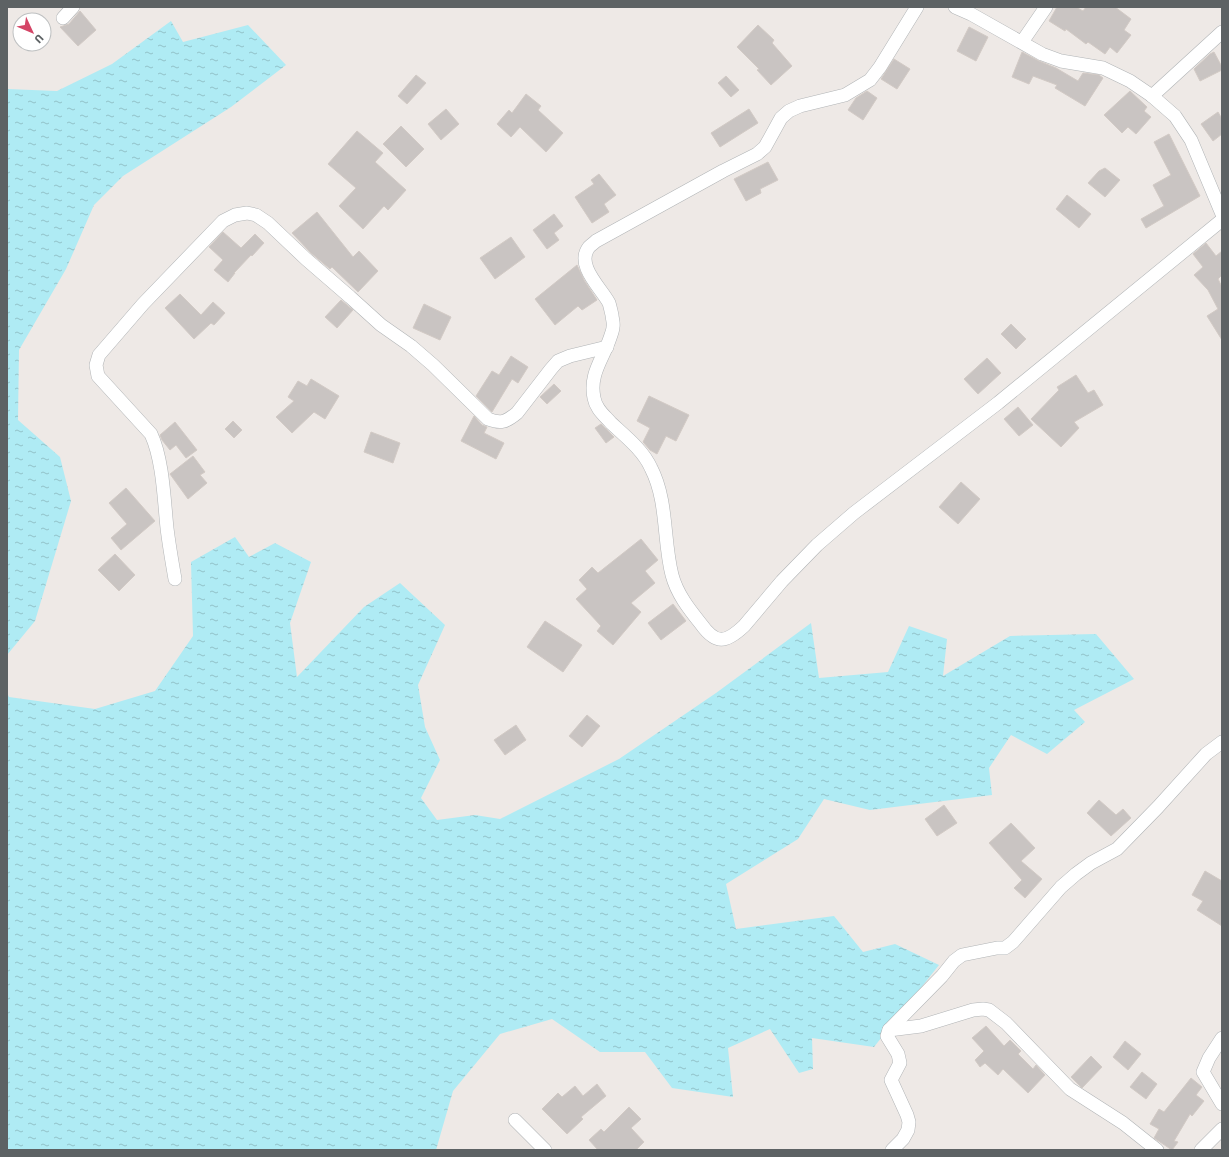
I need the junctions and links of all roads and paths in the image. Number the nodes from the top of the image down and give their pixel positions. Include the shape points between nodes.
1 (73, 7) edge
2 (917, 7) edge
3 (955, 7) edge
4 (1046, 7) edge
5 (63, 18) dead end
6 (1222, 32) edge
7 (1022, 42) junction
8 (1152, 96) junction
9 (1222, 214) edge
10 (1222, 220) edge
11 (607, 347) junction
12 (175, 579) dead end
13 (1222, 742) edge
14 (889, 1030) junction
15 (1222, 1038) edge
16 (1222, 1104) edge
17 (515, 1120) dead end
18 (1222, 1129) edge
19 (545, 1150) edge
20 (892, 1150) edge
21 (1157, 1150) edge
22 (1201, 1150) edge

1 - 5 street
2 - 11 street via 870,80 845,95 789,111 781,118 765,147 758,154 589,247 586,268 609,304 614,326
3 - 7 street
4 - 7 street
6 - 8 street
7 - 8 street via 1042,54 1061,61 1103,68 1130,81
8 - 9 street via 1176,116 1191,140
10 - 11 street via 998,403 854,513 812,550 744,626 728,638 720,640 704,629 679,594 669,561 665,518 657,480 651,467 643,455 600,411 594,399 593,378
11 - 12 street via 558,361 510,419 498,422 488,419 428,360 381,325 268,223 256,215 247,214 235,215 223,221 143,304 99,355 96,365 98,376 151,434 155,443
13 - 14 street via 1206,754 1117,849 1091,863 1061,887 1013,942 1005,948 962,955
14 - 20 street via 887,1036 900,1062 891,1080 909,1122 903,1139
14 - 21 street via 921,1026 983,1008 989,1010 1006,1023 1070,1089
15 - 16 street via 1203,1072
17 - 19 street
18 - 22 street

